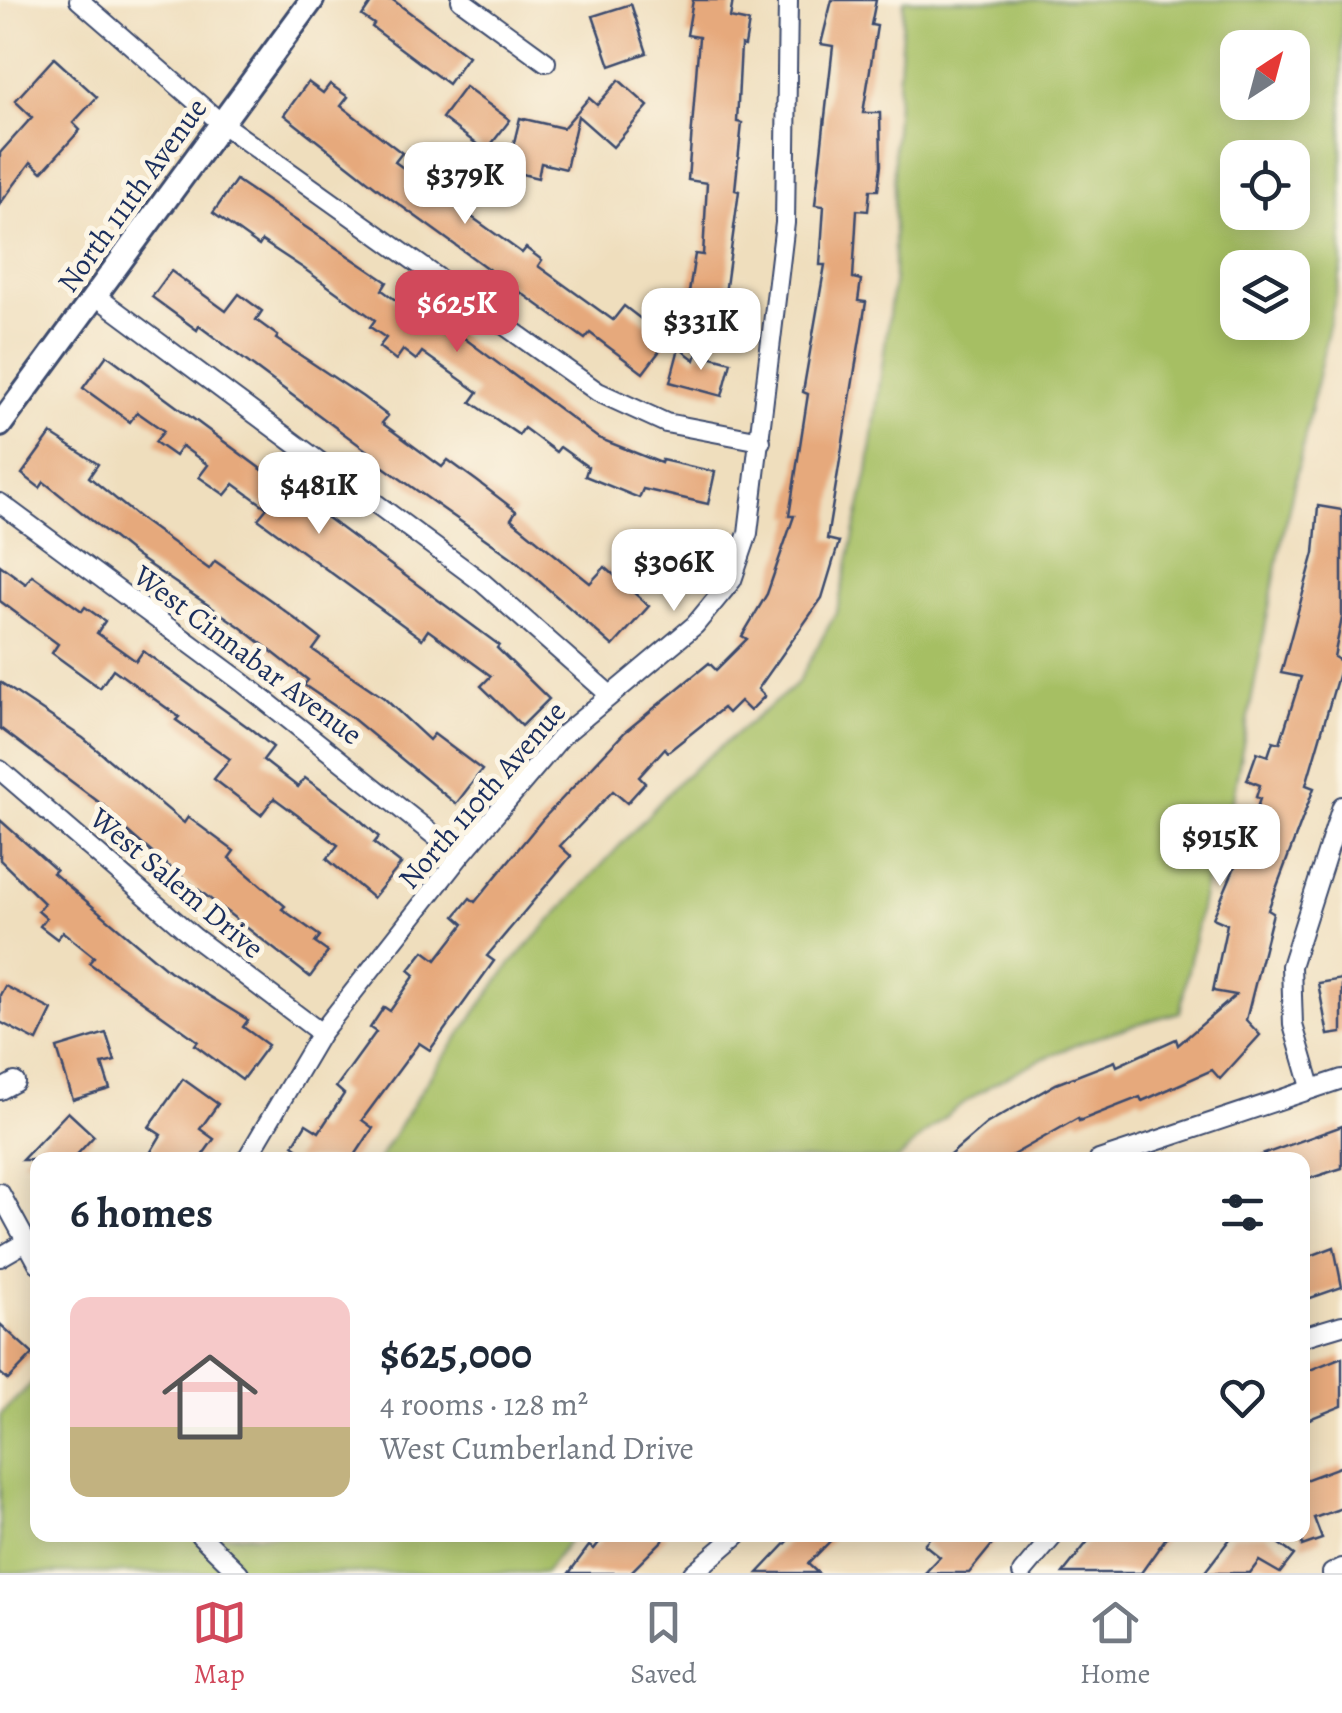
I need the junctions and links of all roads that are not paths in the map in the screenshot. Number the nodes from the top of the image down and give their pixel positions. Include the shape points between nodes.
1 (78, 0) edge
2 (312, 0) edge
3 (461, 0) edge
4 (788, 0) edge
5 (546, 62) dead end
6 (221, 123) junction
7 (96, 296) junction
8 (0, 425) edge
9 (760, 441) junction
10 (0, 504) edge
11 (610, 694) junction
12 (0, 770) edge
13 (1342, 806) edge
14 (460, 856) junction
15 (321, 1034) junction
16 (1342, 1078) edge
17 (1311, 1088) junction
18 (251, 1152) edge
19 (1123, 1152) edge
20 (0, 1193) edge
21 (26, 1242) junction
22 (30, 1249) edge
23 (0, 1258) edge
24 (1342, 1325) edge
25 (1310, 1335) edge
26 (207, 1542) edge
27 (729, 1542) edge
28 (1048, 1542) edge
29 (1342, 1568) edge
30 (240, 1573) edge
31 (693, 1573) edge
32 (1022, 1573) edge
33 (1332, 1573) edge

1 - 6 street
2 - 6 street, North 111th Avenue
3 - 5 street
4 - 9 street, North 110th Avenue via 784,223
6 - 7 street, North 111th Avenue
6 - 9 street via 598,392 666,423
7 - 8 street, North 111th Avenue
7 - 11 street via 483,583
9 - 11 street, North 110th Avenue via 748,534 732,580 695,626
10 - 14 street, West Cinnabar Avenue via 242,682
11 - 14 street, North 110th Avenue via 562,736
12 - 15 street, West Salem Drive via 195,938
13 - 17 street via 1291,966 1294,1025
14 - 15 street, North 110th Avenue
15 - 18 street, North 110th Avenue
16 - 17 street
17 - 19 street
20 - 21 street
21 - 22 street
21 - 23 street
24 - 25 street
26 - 30 street
27 - 31 street
28 - 32 street
29 - 33 street

